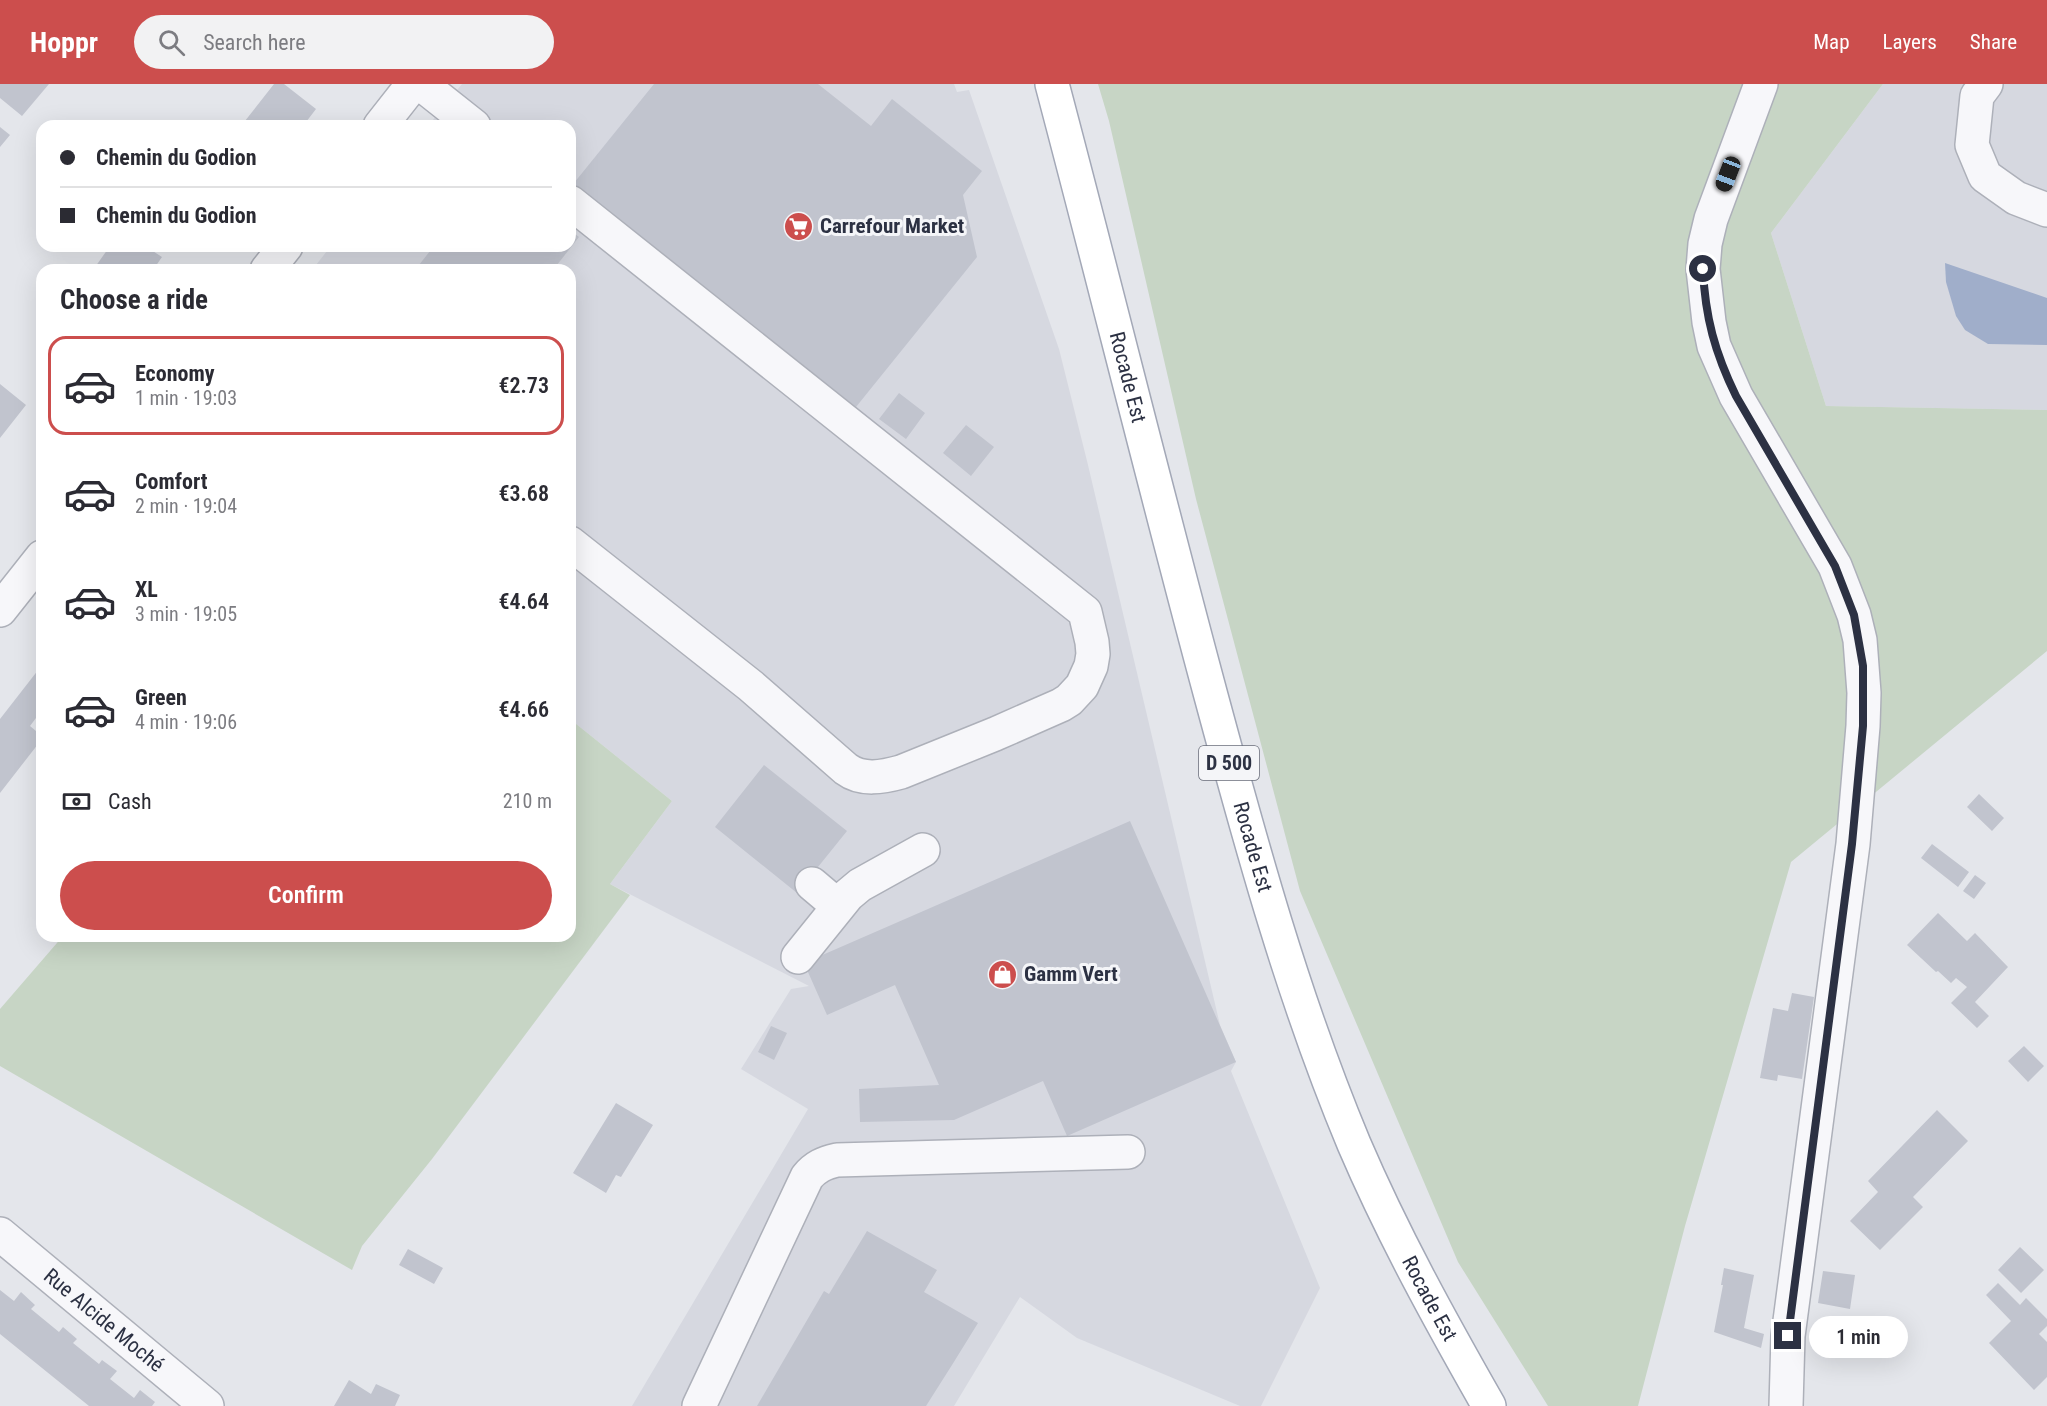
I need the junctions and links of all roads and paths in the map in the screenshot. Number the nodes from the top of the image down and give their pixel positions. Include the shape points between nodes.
1 (413, 84) edge
2 (421, 84) edge
3 (1761, 84) edge
4 (1986, 84) edge
5 (1052, 86) edge
6 (385, 120) edge
7 (466, 120) edge
8 (576, 207) edge
9 (2047, 210) edge
10 (281, 252) edge
11 (272, 264) edge
12 (576, 548) edge
13 (36, 565) edge
14 (0, 610) edge
15 (923, 850) dead end
16 (813, 884) dead end
17 (838, 906) junction
18 (798, 957) dead end
19 (1128, 1152) dead end
20 (0, 1233) edge
21 (207, 1406) edge
22 (699, 1406) edge
23 (1489, 1406) edge
24 (1786, 1406) edge

1 - 6 street
2 - 7 street
3 - 24 street via 1705,244 1708,322 1736,396 1845,587 1860,640 1864,693 1852,844 1788,1336
4 - 9 street via 1977,96 1972,145 1985,176 2016,198
5 - 23 main road, Rocade Est / D 500 via 1201,659 1260,875 1298,996 1388,1221
8 - 12 street via 1085,612 1092,642 1091,666 1082,686 1060,705 901,772 859,776
10 - 11 street
13 - 14 street
15 - 17 street via 860,885
16 - 17 street
17 - 18 street
19 - 22 street via 837,1160 813,1169
20 - 21 street, Rue Alcide Moché

